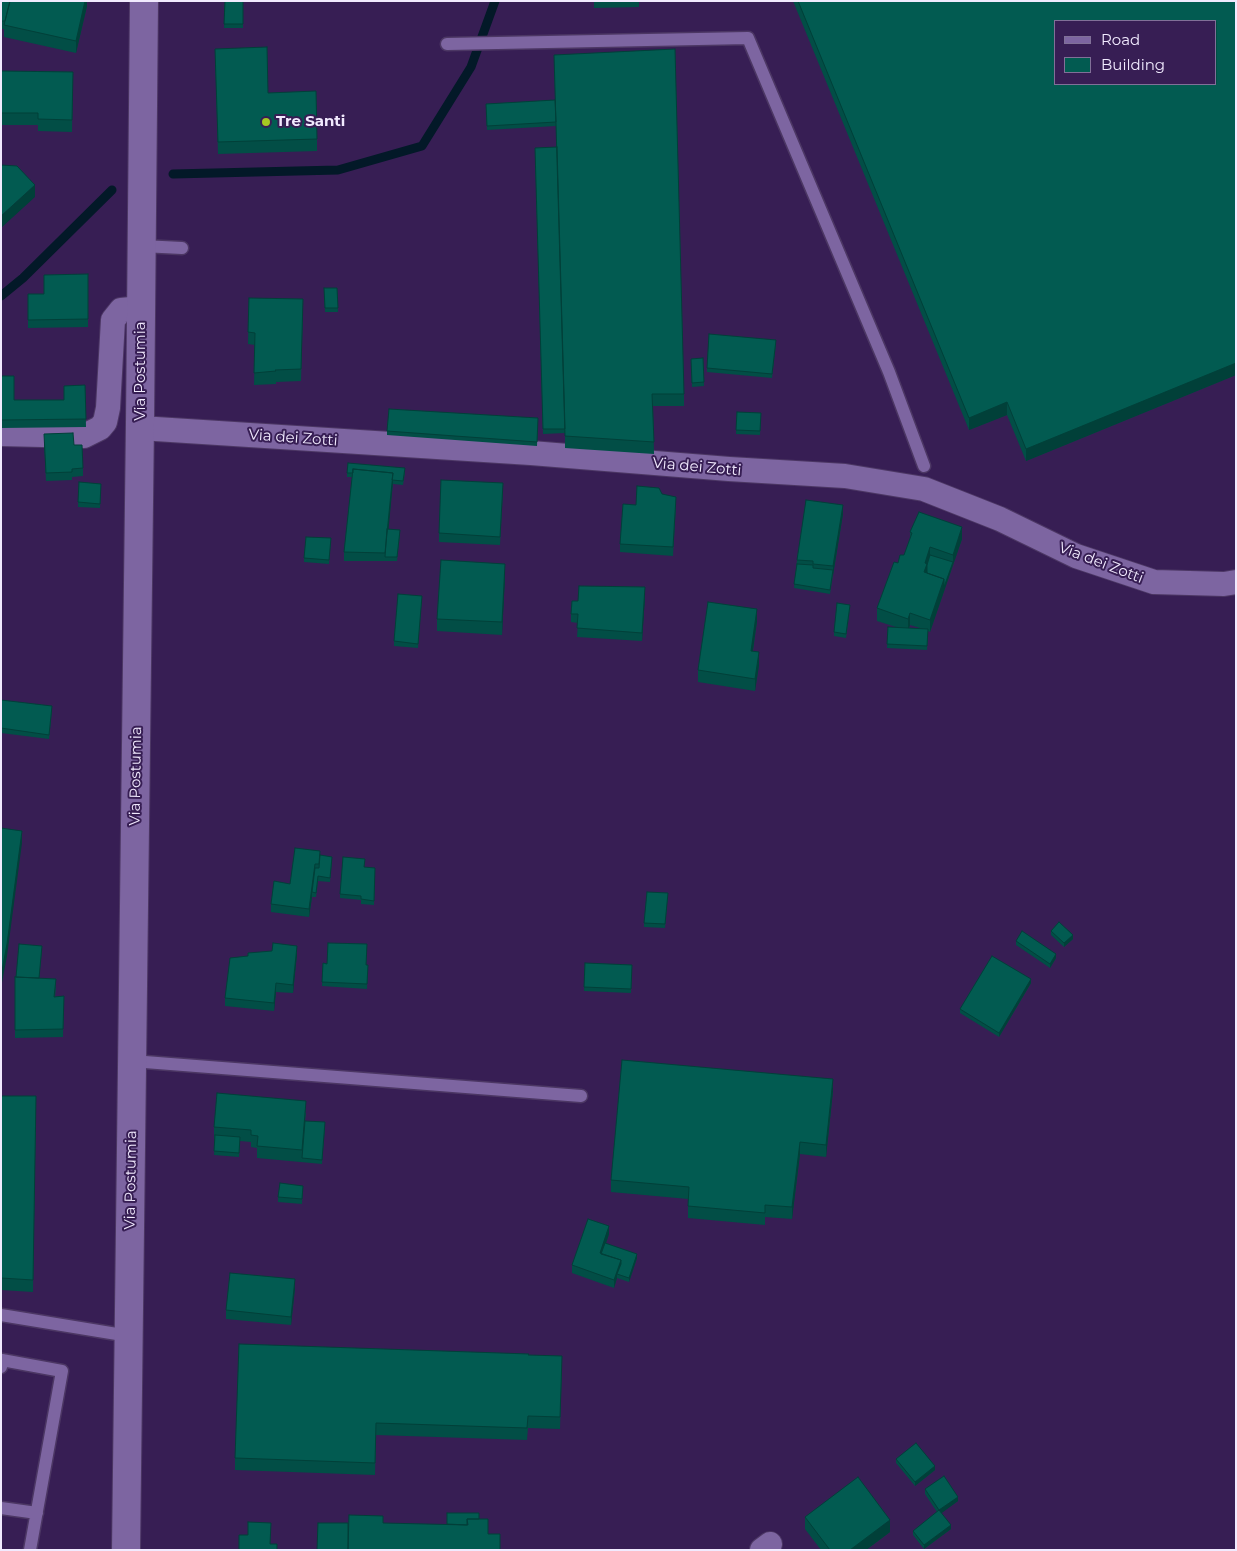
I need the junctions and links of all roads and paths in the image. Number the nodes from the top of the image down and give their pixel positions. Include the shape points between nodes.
1 (144, 1) edge
2 (447, 44) dead end
3 (142, 246) junction
4 (182, 248) dead end
5 (141, 308) junction
6 (140, 428) junction
7 (1, 434) edge
8 (924, 466) dead end
9 (1236, 582) edge
10 (132, 1061) junction
11 (581, 1096) dead end
12 (1, 1315) edge
13 (129, 1336) junction
14 (1, 1368) edge
15 (1, 1508) edge
16 (36, 1513) junction
17 (30, 1550) edge
18 (126, 1550) edge

1 - 3 street, Via Postumia
2 - 8 lane via 748,38 889,372
3 - 4 lane
3 - 5 street, Via Postumia
5 - 6 street, Via Postumia
5 - 7 street via 121,310 113,320 108,408 100,428 84,436
6 - 9 street, Via dei Zotti via 845,476 924,489 1000,519 1076,556 1154,582
6 - 10 street, Via Postumia
10 - 11 lane
10 - 13 street, Via Postumia
12 - 13 lane
13 - 18 street, Via Postumia
14 - 16 lane via 2,1360 62,1371
15 - 16 lane
16 - 17 lane

